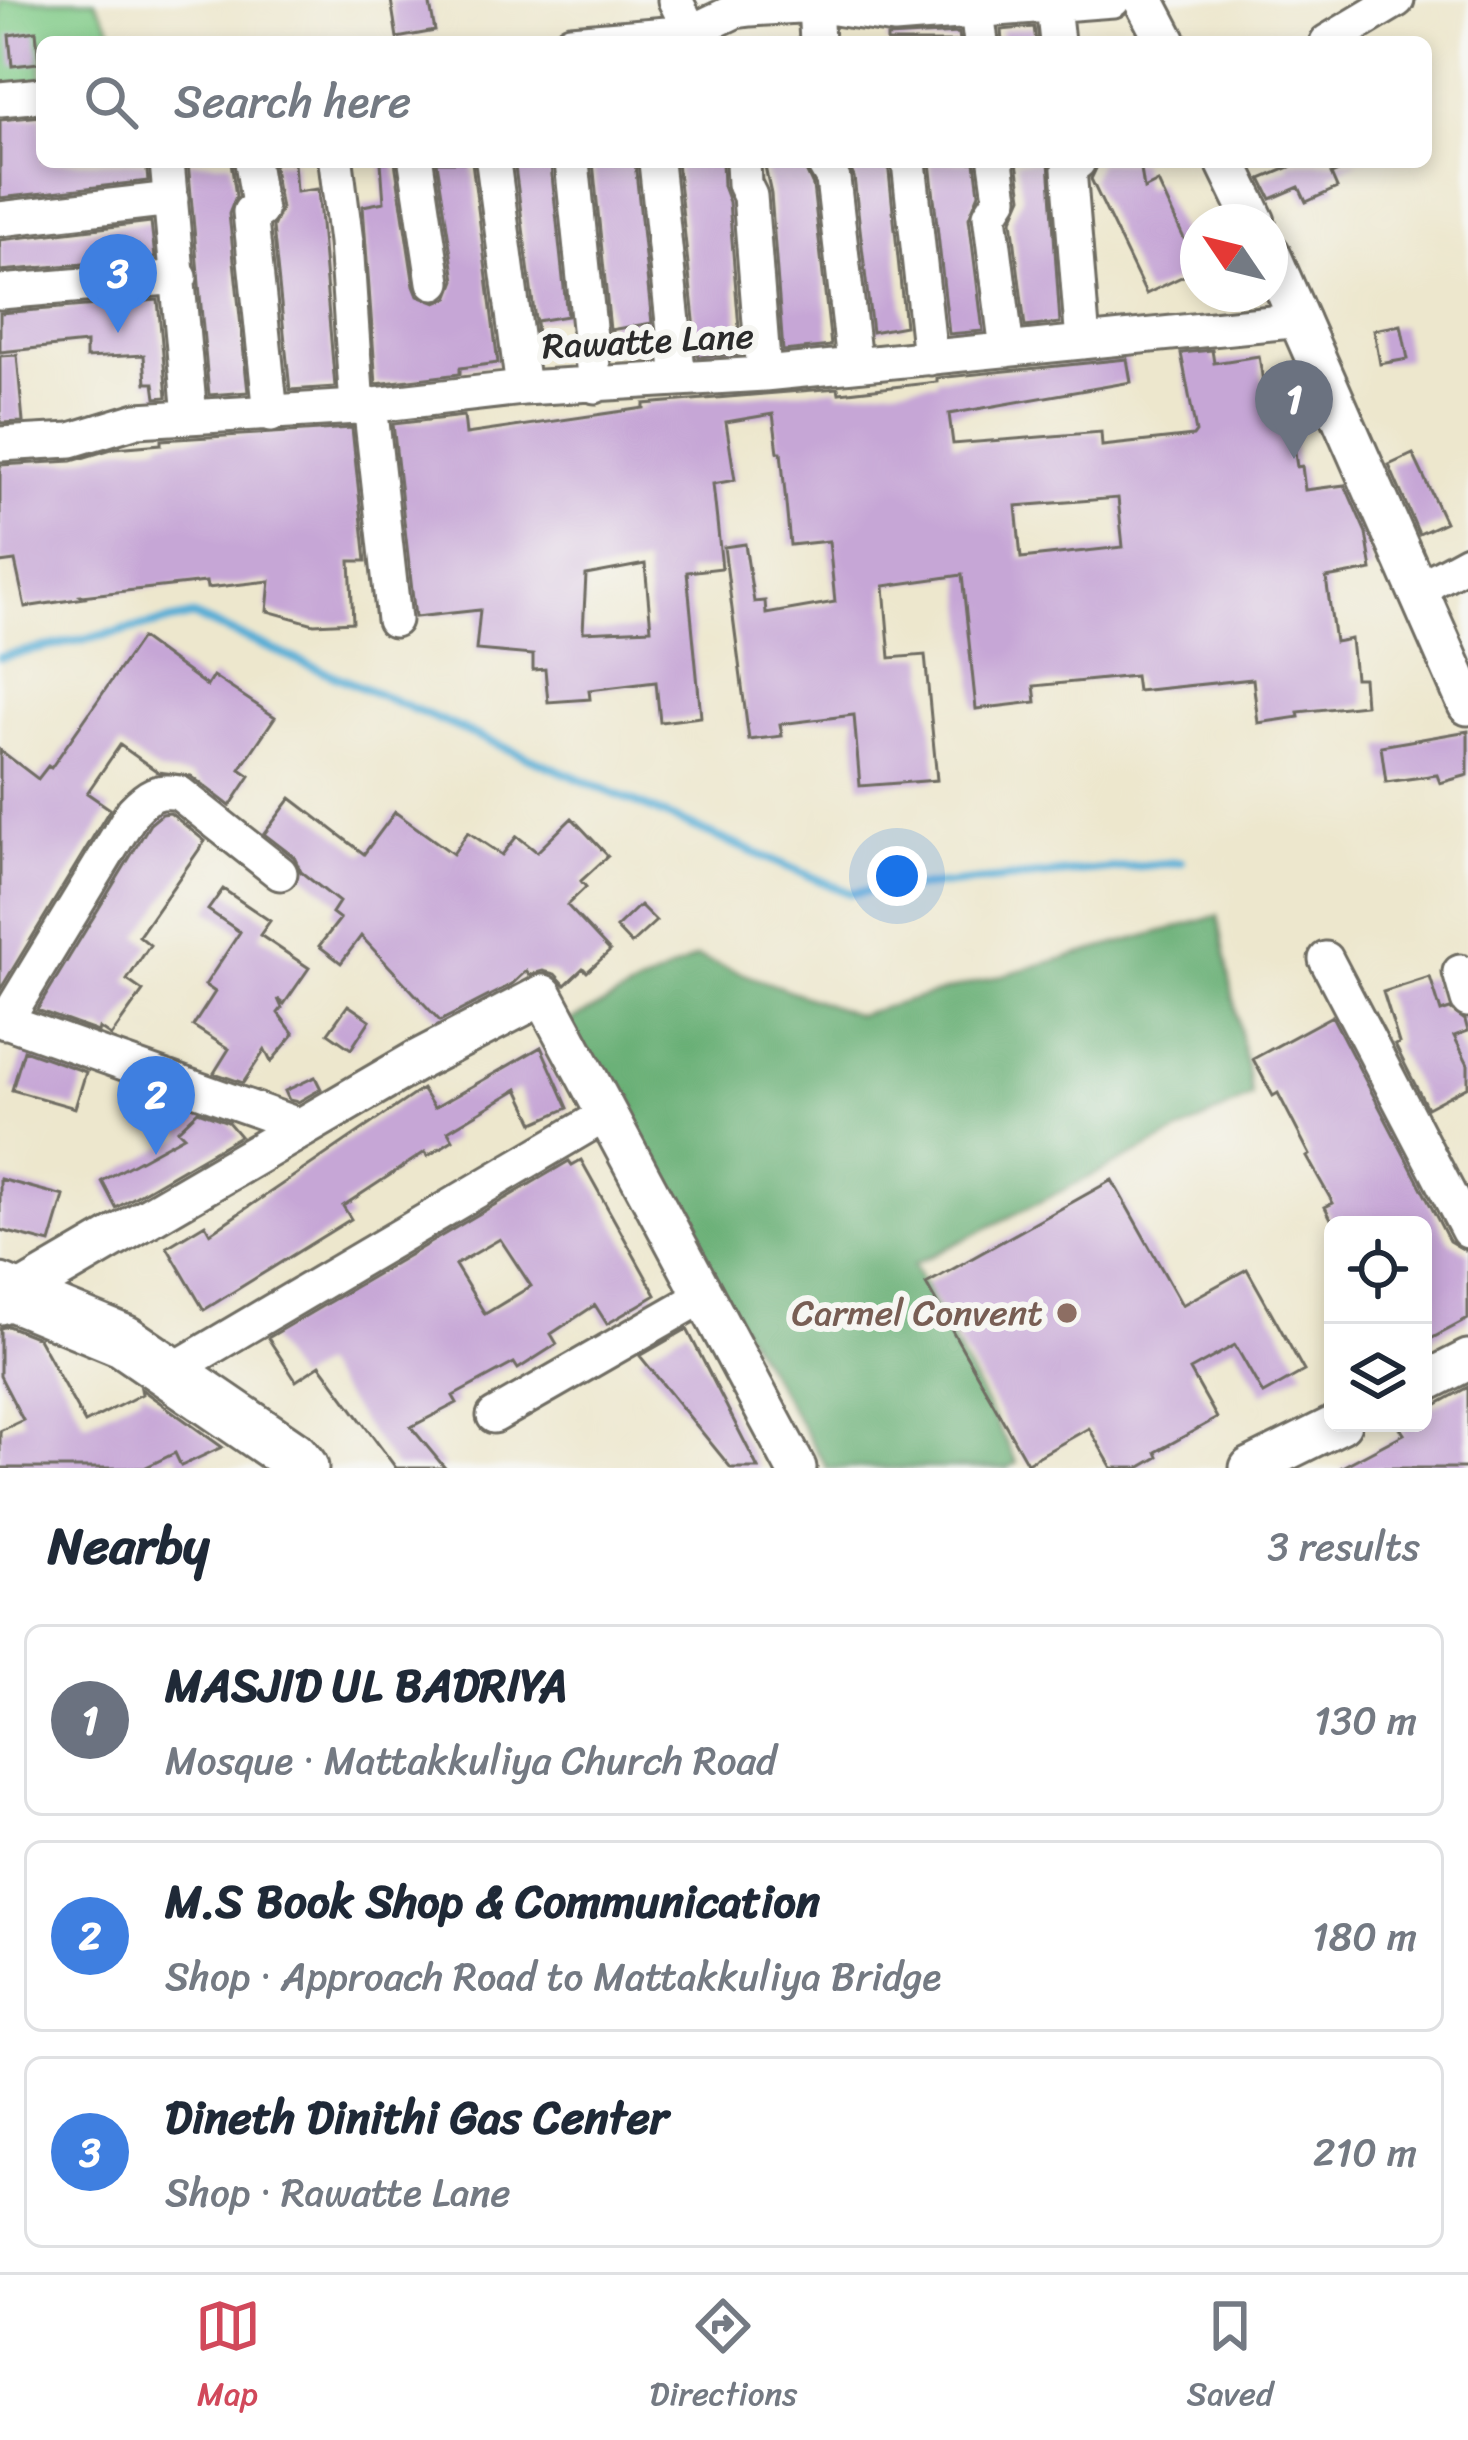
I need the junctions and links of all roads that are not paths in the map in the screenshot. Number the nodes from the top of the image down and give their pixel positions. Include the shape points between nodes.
1 (675, 0) edge
2 (1113, 0) edge
3 (1144, 0) edge
4 (1397, 0) edge
5 (815, 5) junction
6 (1053, 5) junction
7 (736, 26) edge
8 (979, 26) edge
9 (895, 29) edge
10 (691, 32) junction
11 (663, 36) edge
12 (817, 36) edge
13 (1056, 36) edge
14 (1163, 36) edge
15 (1337, 36) edge
16 (36, 96) edge
17 (0, 99) edge
18 (168, 168) edge
19 (253, 168) edge
20 (337, 168) edge
21 (417, 168) edge
22 (495, 168) edge
23 (573, 168) edge
24 (657, 168) edge
25 (743, 168) edge
26 (827, 168) edge
27 (910, 168) edge
28 (998, 168) edge
29 (1070, 168) edge
30 (1229, 168) edge
31 (171, 199) junction
32 (1246, 204) edge
33 (0, 219) edge
34 (180, 278) junction
35 (434, 282) dead end
36 (1288, 291) edge
37 (0, 292) edge
38 (1302, 320) junction
39 (1083, 342) junction
40 (1007, 350) junction
41 (930, 358) junction
42 (854, 362) junction
43 (764, 374) junction
44 (679, 379) junction
45 (595, 386) junction
46 (523, 388) junction
47 (363, 405) junction
48 (271, 414) junction
49 (190, 416) junction
50 (0, 444) edge
51 (1468, 562) edge
52 (1418, 590) junction
53 (394, 620) dead end
54 (1468, 705) edge
55 (280, 874) dead end
56 (1326, 959) dead end
57 (3, 1021) edge
58 (607, 1114) junction
59 (304, 1127) junction
60 (1468, 1231) edge
61 (705, 1295) junction
62 (5, 1296) edge
63 (1468, 1360) edge
64 (171, 1371) junction
65 (1432, 1378) edge
66 (494, 1416) dead end
67 (1324, 1431) edge
68 (285, 1464) edge
69 (796, 1468) edge
70 (1250, 1468) edge

1 - 10 street
2 - 6 street
3 - 14 street
4 - 15 street
5 - 7 street
5 - 9 street
5 - 12 street
6 - 8 street
6 - 13 street
7 - 10 street
8 - 9 street
10 - 11 street
16 - 17 street
18 - 31 street
19 - 48 street via 260,211 250,212
20 - 47 street
21 - 35 street
22 - 46 street
23 - 45 street
24 - 44 street
25 - 43 street
26 - 42 street
27 - 41 street
28 - 40 street via 1001,198 990,215
29 - 39 street
30 - 32 street
31 - 33 street
31 - 34 street
34 - 37 street
34 - 49 street
36 - 38 street
38 - 39 street, Rawatte Lane
38 - 52 street
39 - 40 street, Rawatte Lane
40 - 41 street, Rawatte Lane
41 - 42 street, Rawatte Lane
42 - 43 street, Rawatte Lane
43 - 44 street, Rawatte Lane
44 - 45 street, Rawatte Lane
45 - 46 street, Rawatte Lane
46 - 47 street, Rawatte Lane
47 - 48 street, Rawatte Lane
47 - 53 street
48 - 49 street, Rawatte Lane
49 - 50 street, Rawatte Lane via 71,440
51 - 52 street
52 - 54 street
55 - 57 street via 189,800 149,794
56 - 60 street
57 - 59 street
58 - 59 street via 543,995
58 - 61 street
58 - 64 street
59 - 62 street
61 - 66 street
61 - 69 street
62 - 64 main road via 124,1341
63 - 65 street
64 - 68 main road
67 - 70 street

